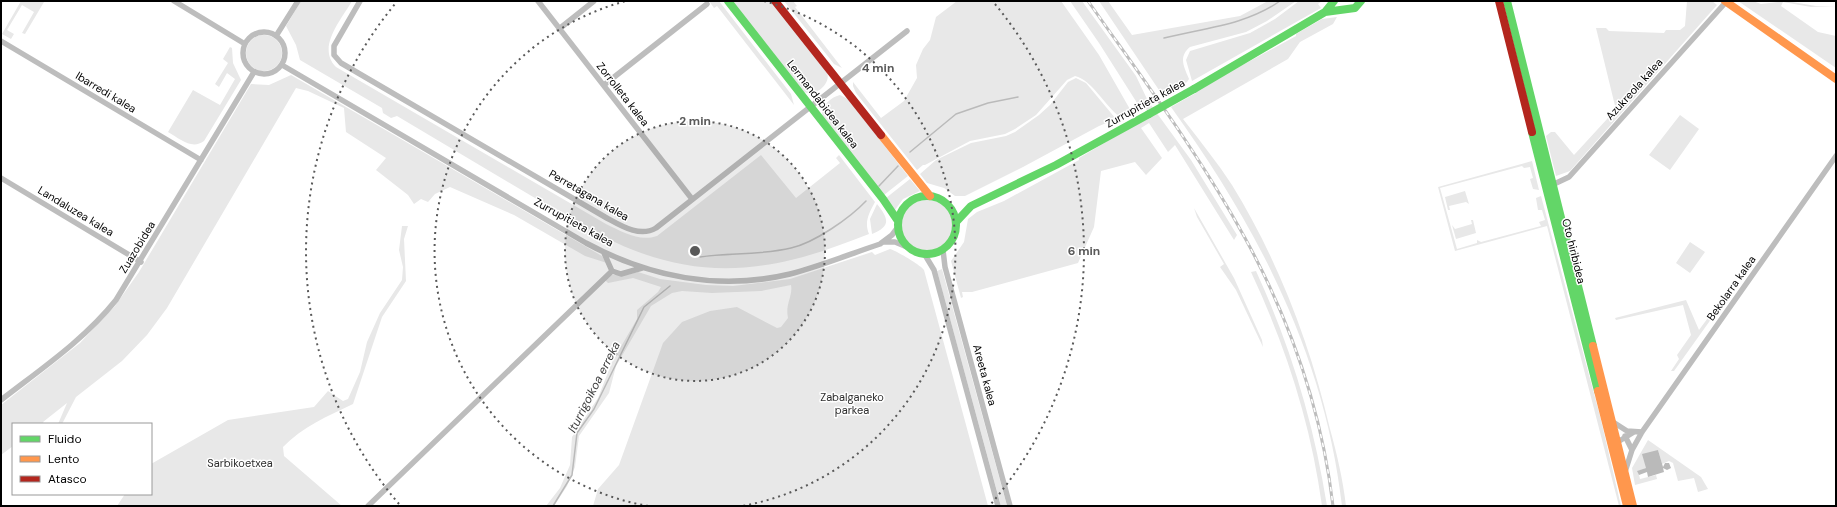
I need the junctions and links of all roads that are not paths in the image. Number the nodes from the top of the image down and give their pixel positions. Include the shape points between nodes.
1 (174, 1) edge
2 (298, 1) edge
3 (360, 1) edge
4 (538, 1) edge
5 (594, 1) edge
6 (728, 1) edge
7 (775, 1) edge
8 (1334, 1) edge
9 (1340, 1) edge
10 (1362, 1) edge
11 (1499, 1) edge
12 (1507, 1) edge
13 (1725, 1) edge
14 (707, 4) dead end
15 (1347, 8) junction
16 (1325, 12) junction
17 (559, 29) junction
18 (907, 30) dead end
19 (276, 36) junction
20 (1, 41) edge
21 (245, 44) junction
22 (282, 65) junction
23 (254, 72) junction
24 (1836, 79) edge
25 (840, 83) junction
26 (604, 85) junction
27 (811, 106) junction
28 (1836, 156) edge
29 (201, 160) junction
30 (1, 178) edge
31 (1552, 185) junction
32 (930, 196) junction
33 (692, 199) junction
34 (971, 206) junction
35 (950, 208) junction
36 (956, 222) junction
37 (898, 224) junction
38 (884, 242) junction
39 (907, 247) junction
40 (943, 250) junction
41 (604, 253) junction
42 (926, 255) junction
43 (141, 262) junction
44 (642, 268) junction
45 (612, 271) junction
46 (1, 400) edge
47 (1612, 422) junction
48 (1634, 432) junction
49 (1642, 432) junction
50 (1625, 436) junction
51 (1615, 443) junction
52 (1632, 450) junction
53 (1625, 472) junction
54 (368, 506) edge
55 (998, 506) edge
56 (1010, 506) edge
57 (1627, 506) edge
58 (1633, 506) edge

1 - 21 street
2 - 19 street
3 - 33 street, Perretagana kalea via 334,46 334,55 341,63 626,228 650,232
4 - 17 street, Zorrolleta kalea
5 - 17 street
6 - 27 street, Lermandabidea kalea
7 - 25 street
8 - 16 street, Zurrupitieta kalea
9 - 15 street
10 - 15 street, Zurrupitieta kalea via 1355,8
11 - 51 street, Oto hiribidea
12 - 31 street, Oto hiribidea
13 - 24 street
13 - 31 street, Azukreola kalea via 1569,177
14 - 26 street
15 - 16 street, Zurrupitieta kalea
16 - 34 street, Zurrupitieta kalea, bridge via 1056,165
17 - 26 street, Zorrolleta kalea
18 - 25 street, Perretagana kalea
19 - 21 street via 261,32 252,36
19 - 22 street via 284,46 285,59
20 - 29 street, Ibarredi kalea
21 - 23 street via 244,60
22 - 23 street via 269,74
22 - 41 street, Zurrupitieta kalea
23 - 29 street, Zuazobidea
25 - 27 street, Perretagana kalea
25 - 32 street
26 - 33 street, Zorrolleta kalea
27 - 33 street, Perretagana kalea
27 - 37 street, Lermandabidea kalea via 883,199
28 - 49 street, Bekolarra kalea
29 - 43 street, Zuazobidea
30 - 43 street, Landaluzea kalea
31 - 47 street, Oto hiribidea
32 - 35 street via 945,202
32 - 37 street via 922,196 909,202
34 - 35 street, Zurrupitieta kalea
34 - 36 street, Zurrupitieta kalea
35 - 36 street
36 - 40 street via 955,235
37 - 38 street, Zurrupitieta kalea
37 - 39 street via 899,234
38 - 39 street, Zurrupitieta kalea via 895,242
38 - 44 street, Zurrupitieta kalea via 790,274 748,280 693,279
39 - 42 street
40 - 42 street
40 - 56 street, Areeta kalea via 945,267
41 - 44 street, Zurrupitieta kalea
41 - 45 street
42 - 55 street, Areeta kalea via 934,270
43 - 46 street, Zuazobidea via 116,300 79,339
44 - 45 street via 621,274
45 - 54 street
47 - 48 street via 1623,430
47 - 51 street, Oto hiribidea
48 - 49 street
48 - 50 street
49 - 52 street, Bekolarra kalea
50 - 51 street
50 - 52 street
51 - 53 street, Oto hiribidea
51 - 57 street, Oto hiribidea
52 - 53 street, Bekolarra kalea
53 - 58 street, Oto hiribidea

